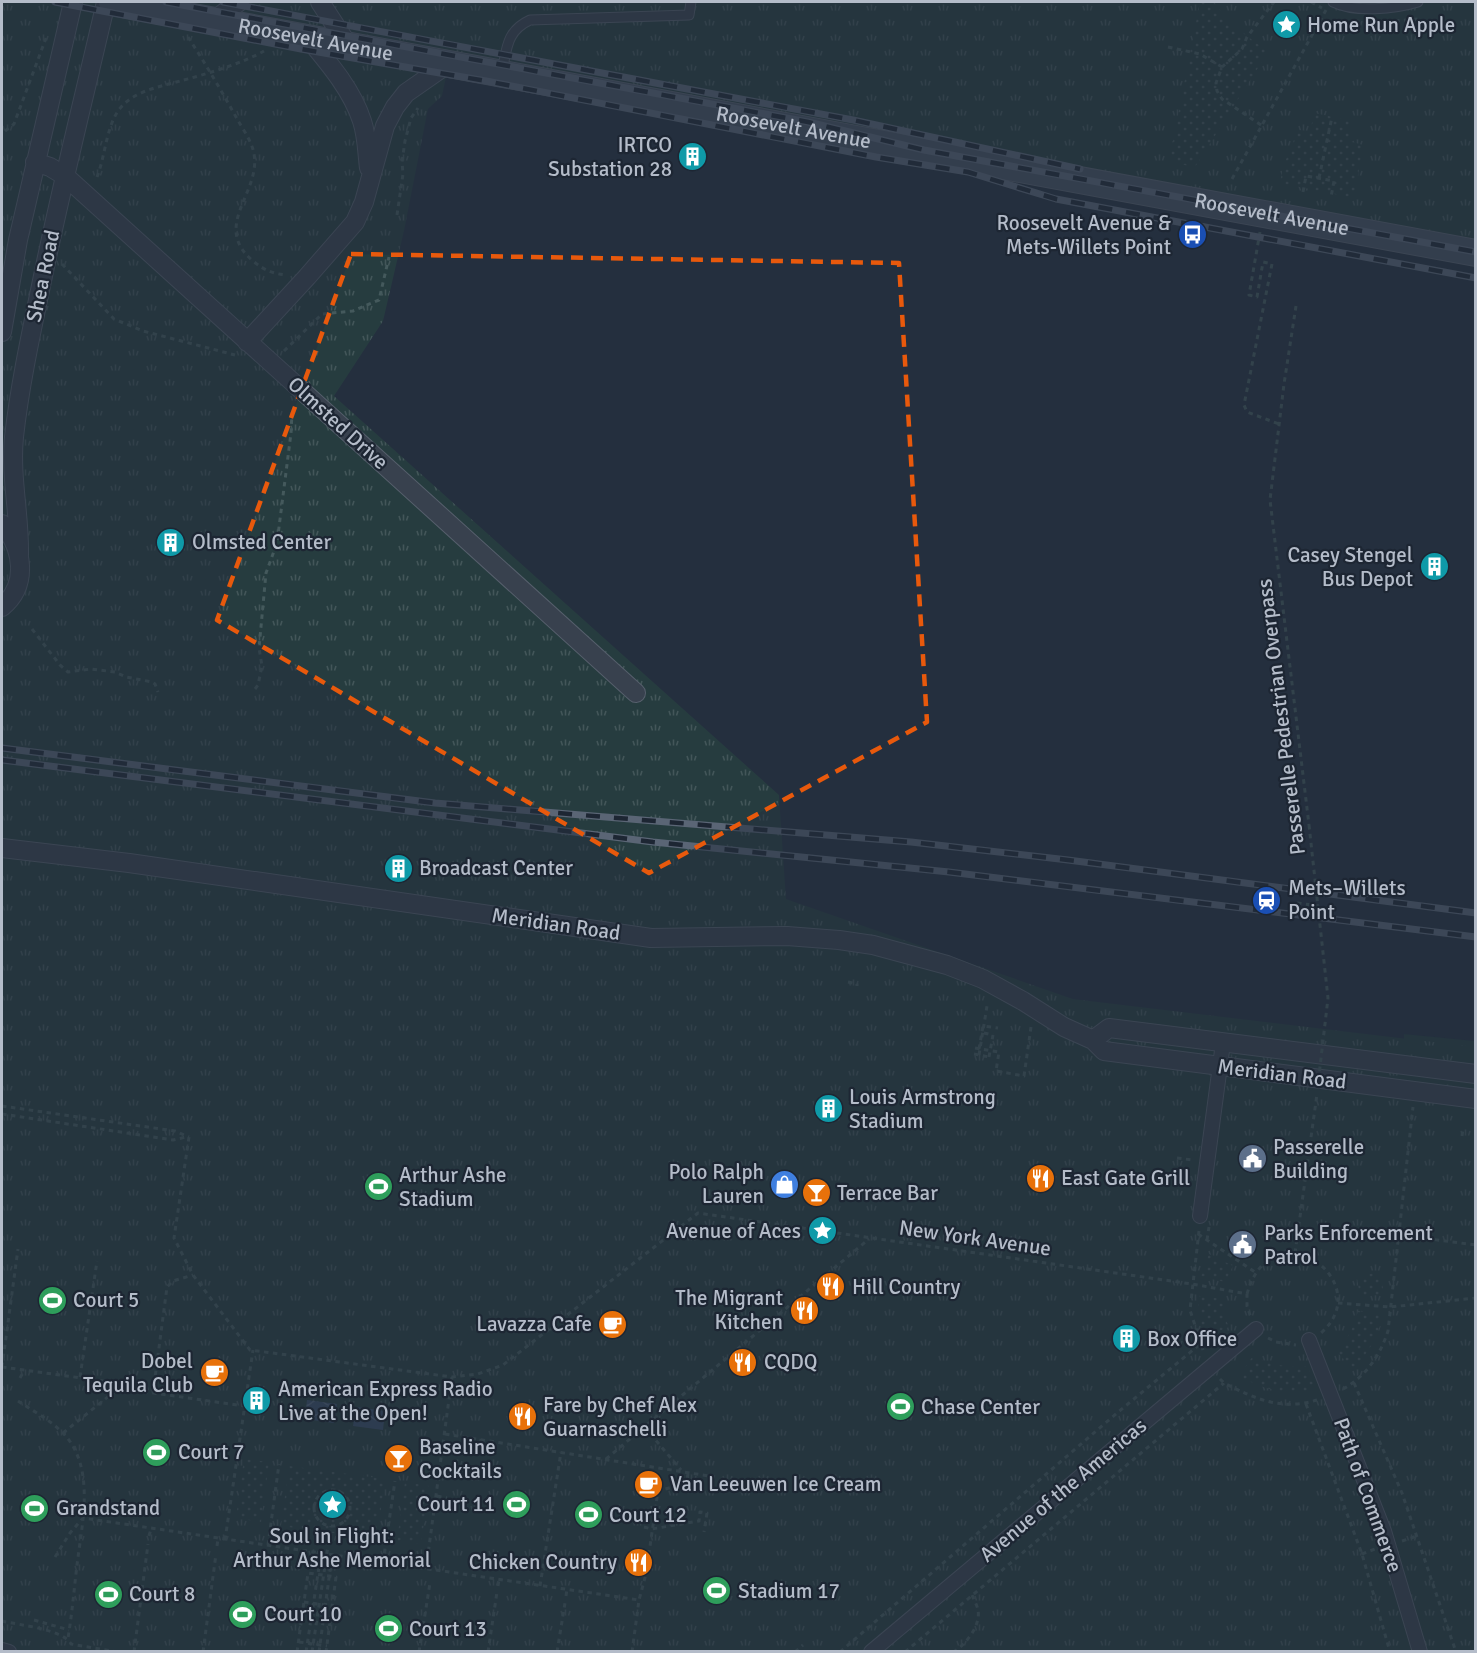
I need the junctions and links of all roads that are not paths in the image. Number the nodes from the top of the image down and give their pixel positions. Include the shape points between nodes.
1 (73, 2) edge
2 (106, 2) edge
3 (112, 2) edge
4 (239, 2) edge
5 (320, 2) edge
6 (691, 2) edge
7 (1332, 2) edge
8 (1418, 2) edge
9 (214, 20) junction
10 (308, 38) junction
11 (348, 45) junction
12 (449, 63) junction
13 (502, 72) junction
14 (35, 162) junction
15 (65, 176) junction
16 (370, 178) junction
17 (1476, 253) edge
18 (2, 333) edge
19 (246, 350) junction
20 (2, 524) edge
21 (19, 555) junction
22 (3, 609) edge
23 (636, 693) dead end
24 (2, 848) edge
25 (1093, 1040) junction
26 (1224, 1043) junction
27 (1220, 1067) junction
28 (1476, 1074) edge
29 (1476, 1099) edge
30 (1200, 1220) road end
31 (1256, 1329) road end
32 (1309, 1340) road end
33 (2, 1650) edge
34 (9, 1652) edge
35 (871, 1652) edge
36 (1420, 1652) edge

1 - 14 street, Shea Road
2 - 15 street, Shea Road
3 - 9 main road, Roosevelt Avenue
4 - 9 street
5 - 11 street
6 - 13 lane via 689,15 530,20 513,31
7 - 8 lane via 1344,7 1399,8
9 - 10 main road, Roosevelt Avenue
10 - 11 main road, Roosevelt Avenue
10 - 16 street via 357,108 365,132
11 - 12 main road, Roosevelt Avenue
12 - 13 main road, Roosevelt Avenue
12 - 16 street via 406,93 395,107
13 - 17 main road, Roosevelt Avenue
14 - 15 street, Olmsted Drive
14 - 18 street, Shea Road
15 - 19 street, Olmsted Drive
15 - 21 street, Shea Road via 14,438
16 - 19 street via 355,222
19 - 23 street, Olmsted Drive
20 - 21 street
21 - 22 street, Shea Road via 20,577
24 - 25 street, Meridian Road via 651,938 787,936 873,945 947,965 983,980
25 - 26 street, Meridian Road via 1109,1028
25 - 27 street, Meridian Road via 1104,1051
26 - 27 street
26 - 28 street, Meridian Road
27 - 29 street, Meridian Road
27 - 30 street
31 - 35 street, Avenue of the Americas
32 - 36 street, Path of Commerce via 1384,1531
33 - 34 street

